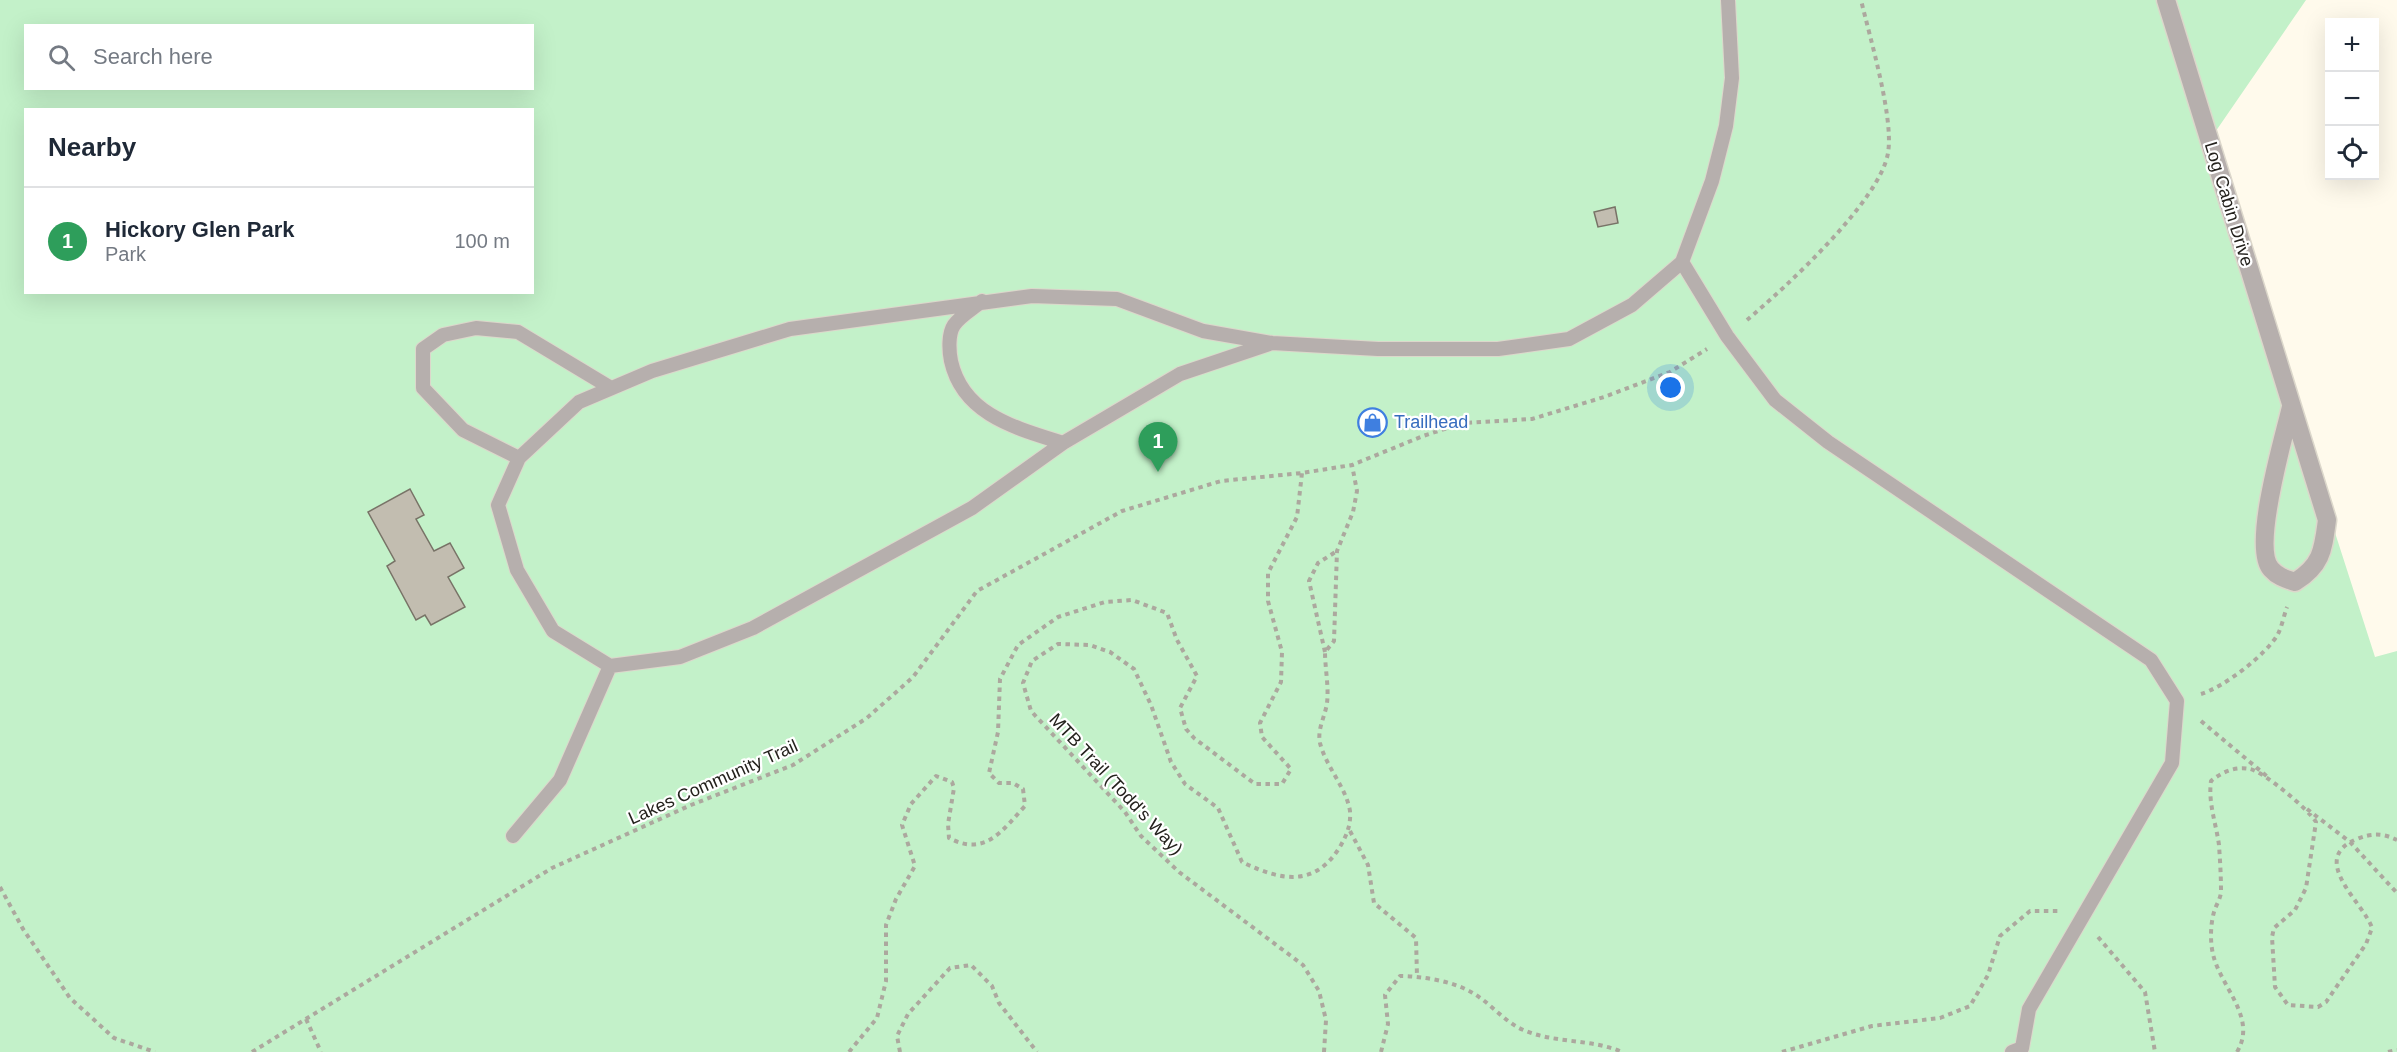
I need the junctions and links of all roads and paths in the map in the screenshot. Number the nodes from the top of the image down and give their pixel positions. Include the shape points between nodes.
1 (1728, 0) edge
2 (1861, 0) edge
3 (2166, 0) edge
4 (1682, 262) junction
5 (982, 301) junction
6 (1727, 336) junction
7 (1272, 343) junction
8 (611, 388) junction
9 (2291, 407) junction
10 (1063, 443) junction
11 (519, 458) junction
12 (1352, 465) junction
13 (1302, 474) junction
14 (1337, 551) junction
15 (2295, 582) junction
16 (1325, 652) junction
17 (610, 666) junction
18 (2177, 701) junction
19 (2286, 792) junction
20 (1349, 831) junction
21 (513, 836) dead end
22 (2397, 840) edge
23 (2349, 842) junction
24 (0, 887) edge
25 (2397, 893) edge
26 (2082, 920) junction
27 (1417, 976) junction
28 (306, 1019) junction
29 (2397, 1050) edge
30 (2019, 1051) edge
31 (155, 1052) edge
32 (252, 1052) edge
33 (321, 1052) edge
34 (849, 1052) edge
35 (900, 1052) edge
36 (1037, 1052) edge
37 (1324, 1052) edge
38 (1381, 1052) edge
39 (1622, 1052) edge
40 (1782, 1052) edge
41 (2155, 1052) edge
42 (2237, 1052) edge
43 (2388, 1052) edge

1 - 4 lane via 1732,78 1726,126 1712,180
2 - 6 path, Lakes Community Trail via 1885,106 1888,155 1866,201 1766,304
3 - 9 street, Log Cabin Drive
4 - 6 lane
4 - 7 lane via 1632,305 1569,339 1498,349 1378,349
5 - 7 lane via 1032,296 1117,299 1203,331
5 - 8 lane via 790,329 652,371
5 - 10 lane via 953,326 949,349 955,378 978,409
6 - 12 path, Lakes Community Trail via 1670,372 1604,398 1532,419 1463,423
6 - 18 lane via 1775,400 1828,442 2151,660
7 - 10 lane via 1180,374
8 - 11 lane via 579,402
8 - 11 lane via 518,332 476,328 443,335 423,349 423,388 463,430
9 - 15 street, Log Cabin Drive via 2327,520 2323,551 2311,572
9 - 15 street, Log Cabin Drive via 2264,546 2270,568
10 - 17 lane via 972,508 753,628 680,657
11 - 17 lane via 498,505 517,570 553,631
12 - 13 path, Lakes Community Trail
12 - 14 path via 1357,491
13 - 28 path, Lakes Community Trail via 1221,481 1122,511 977,591 914,677 867,718 793,765 691,805 552,868
13 - 34 path via 1297,517 1268,573 1268,601 1282,652 1281,682 1260,723 1262,738 1291,769 1282,784 1255,784 1186,729 1180,708 1197,676 1167,613 1132,600 1104,602 1058,618 1018,645 1000,679 998,732 988,772 999,783 1013,783 1023,789 1025,806 1001,832 982,845 961,844 949,838 952,782 936,776 911,804 902,825 915,866 886,925 884,990 877,1018
14 - 16 path via 1334,641
14 - 16 path via 1318,563 1309,581
15 - 18 path via 2277,635 2243,670 2215,690
16 - 20 path via 1327,702 1320,723 1320,743 1350,810
17 - 21 lane via 560,780
18 - 19 path
18 - 26 lane via 2172,763
19 - 23 path
19 - 23 path via 2316,822 2306,888 2295,910 2274,928 2272,964 2276,987 2289,1005 2318,1007 2326,1002 2366,944 2372,928 2337,872 2338,856
19 - 42 path via 2252,769 2223,772 2211,781 2209,794 2221,894 2211,935 2214,958 2236,1001 2243,1030
20 - 27 path via 1368,865 1374,903 1416,938
20 - 37 path, MTB Trail (Todd's Way) via 1330,864 1306,876 1264,873 1242,862 1218,808 1185,784 1171,762 1134,669 1110,652 1090,645 1058,644 1032,661 1023,683 1031,711 1125,812 1141,836 1179,872 1303,965 1318,991 1326,1020
22 - 23 path via 2369,834
23 - 25 path
24 - 31 path via 70,998 114,1038
26 - 30 lane via 2029,1009
26 - 40 path via 2057,910 2030,911 2000,936 1988,975 1970,1006 1940,1018 1872,1026
26 - 41 path via 2145,992
27 - 38 path via 1400,976 1384,994 1388,1024
27 - 39 path via 1470,991 1519,1028
28 - 32 path, Lakes Community Trail
28 - 33 path
29 - 43 path
35 - 36 path via 897,1036 908,1014 950,968 970,965 992,986 999,1003

